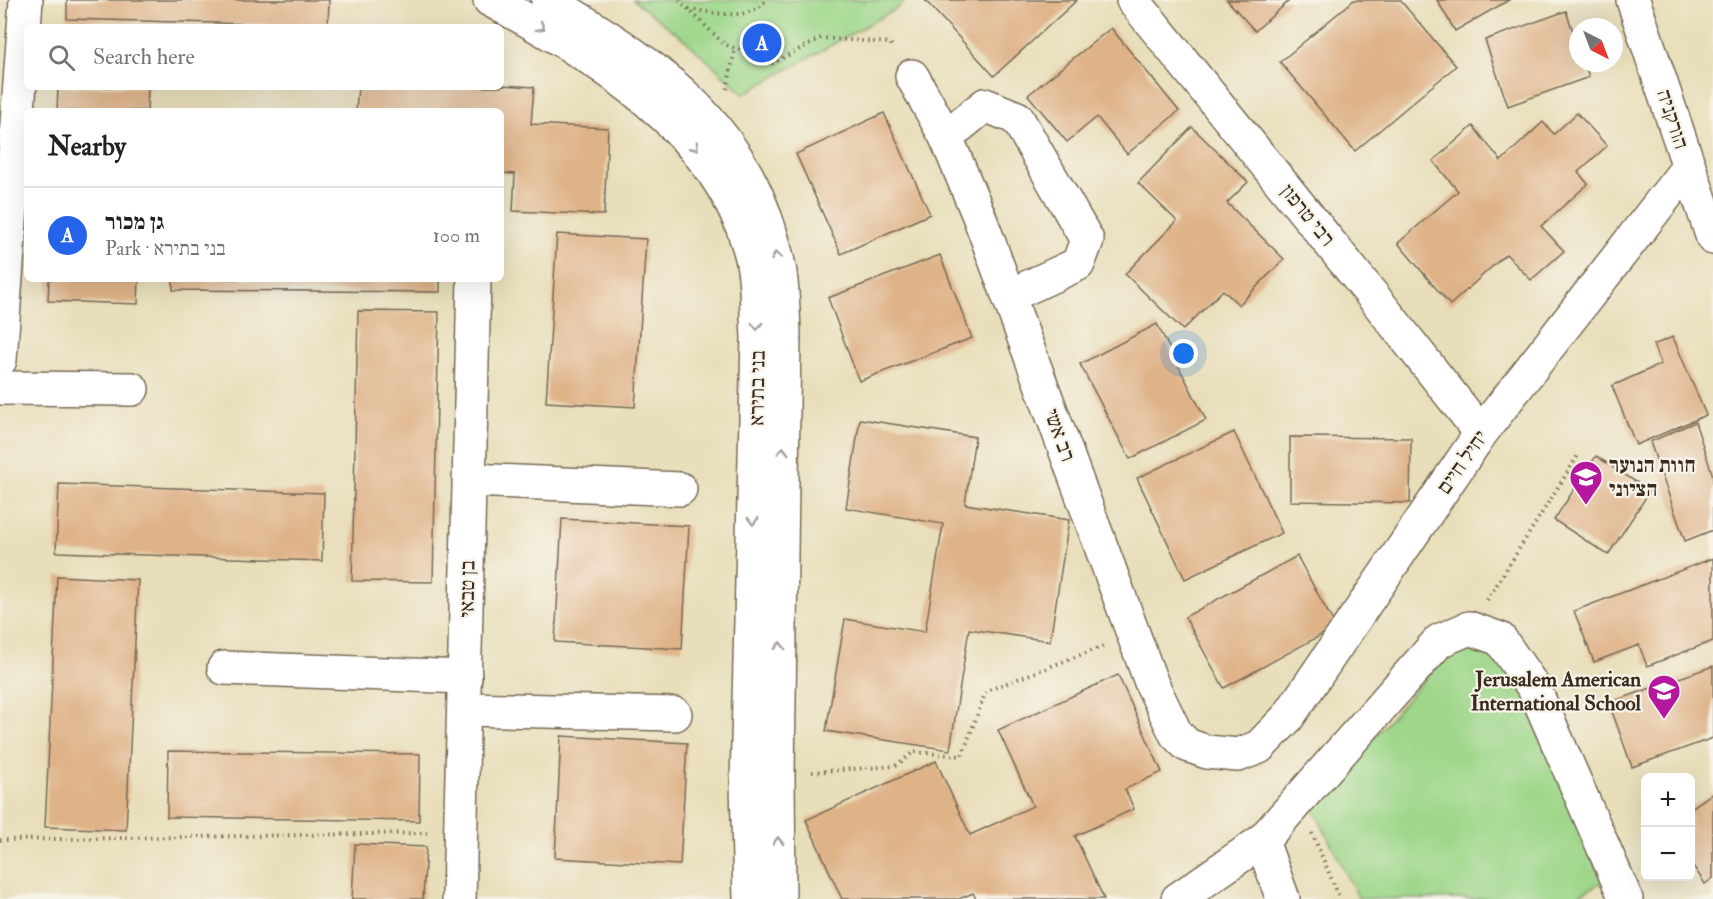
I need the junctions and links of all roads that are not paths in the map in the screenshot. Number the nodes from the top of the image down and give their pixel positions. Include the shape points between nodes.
1 (490, 0) edge
2 (548, 0) edge
3 (1133, 0) edge
4 (1633, 0) edge
5 (25, 10) edge
6 (912, 76) road end
7 (946, 137) junction
8 (1689, 166) junction
9 (1713, 238) edge
10 (474, 282) edge
11 (1009, 296) junction
12 (0, 360) edge
13 (0, 388) edge
14 (132, 389) dead end
15 (1481, 433) junction
16 (470, 480) junction
17 (680, 489) dead end
18 (224, 668) dead end
19 (464, 693) junction
20 (675, 714) dead end
21 (1238, 755) joint
22 (1262, 841) junction
23 (459, 899) edge
24 (750, 899) edge
25 (779, 899) edge
26 (1178, 899) edge
27 (1283, 899) edge
28 (1626, 899) edge

1 -> 24 street, בני בתירא via 578,49 618,77 679,130 699,151 725,190 751,251 758,337 747,782
25 -> 2 street, בני בתירא via 784,335 774,246 741,163 705,115 645,61
3 - 15 street, רבי טרפון
4 - 8 street, הורקניה
5 - 12 street
6 - 7 street, רב אשי
7 - 11 street, רב אשי
7 - 11 street via 985,105 1017,118 1087,240 1078,264
8 - 9 street, הורקניה
8 - 15 street, יחיל חיים
10 - 16 street, בן טבאי
11 - 21 street, רב אשי via 1151,682 1176,734 1187,746
13 - 14 street
15 - 21 street, יחיל חיים via 1288,717 1259,747
16 - 17 street
16 - 19 street, בן טבאי
18 - 19 street
19 - 20 street
19 - 23 street, בן טבאי
22 - 26 street
22 - 27 street
22 - 28 street via 1439,641 1469,628 1500,639 1534,688

